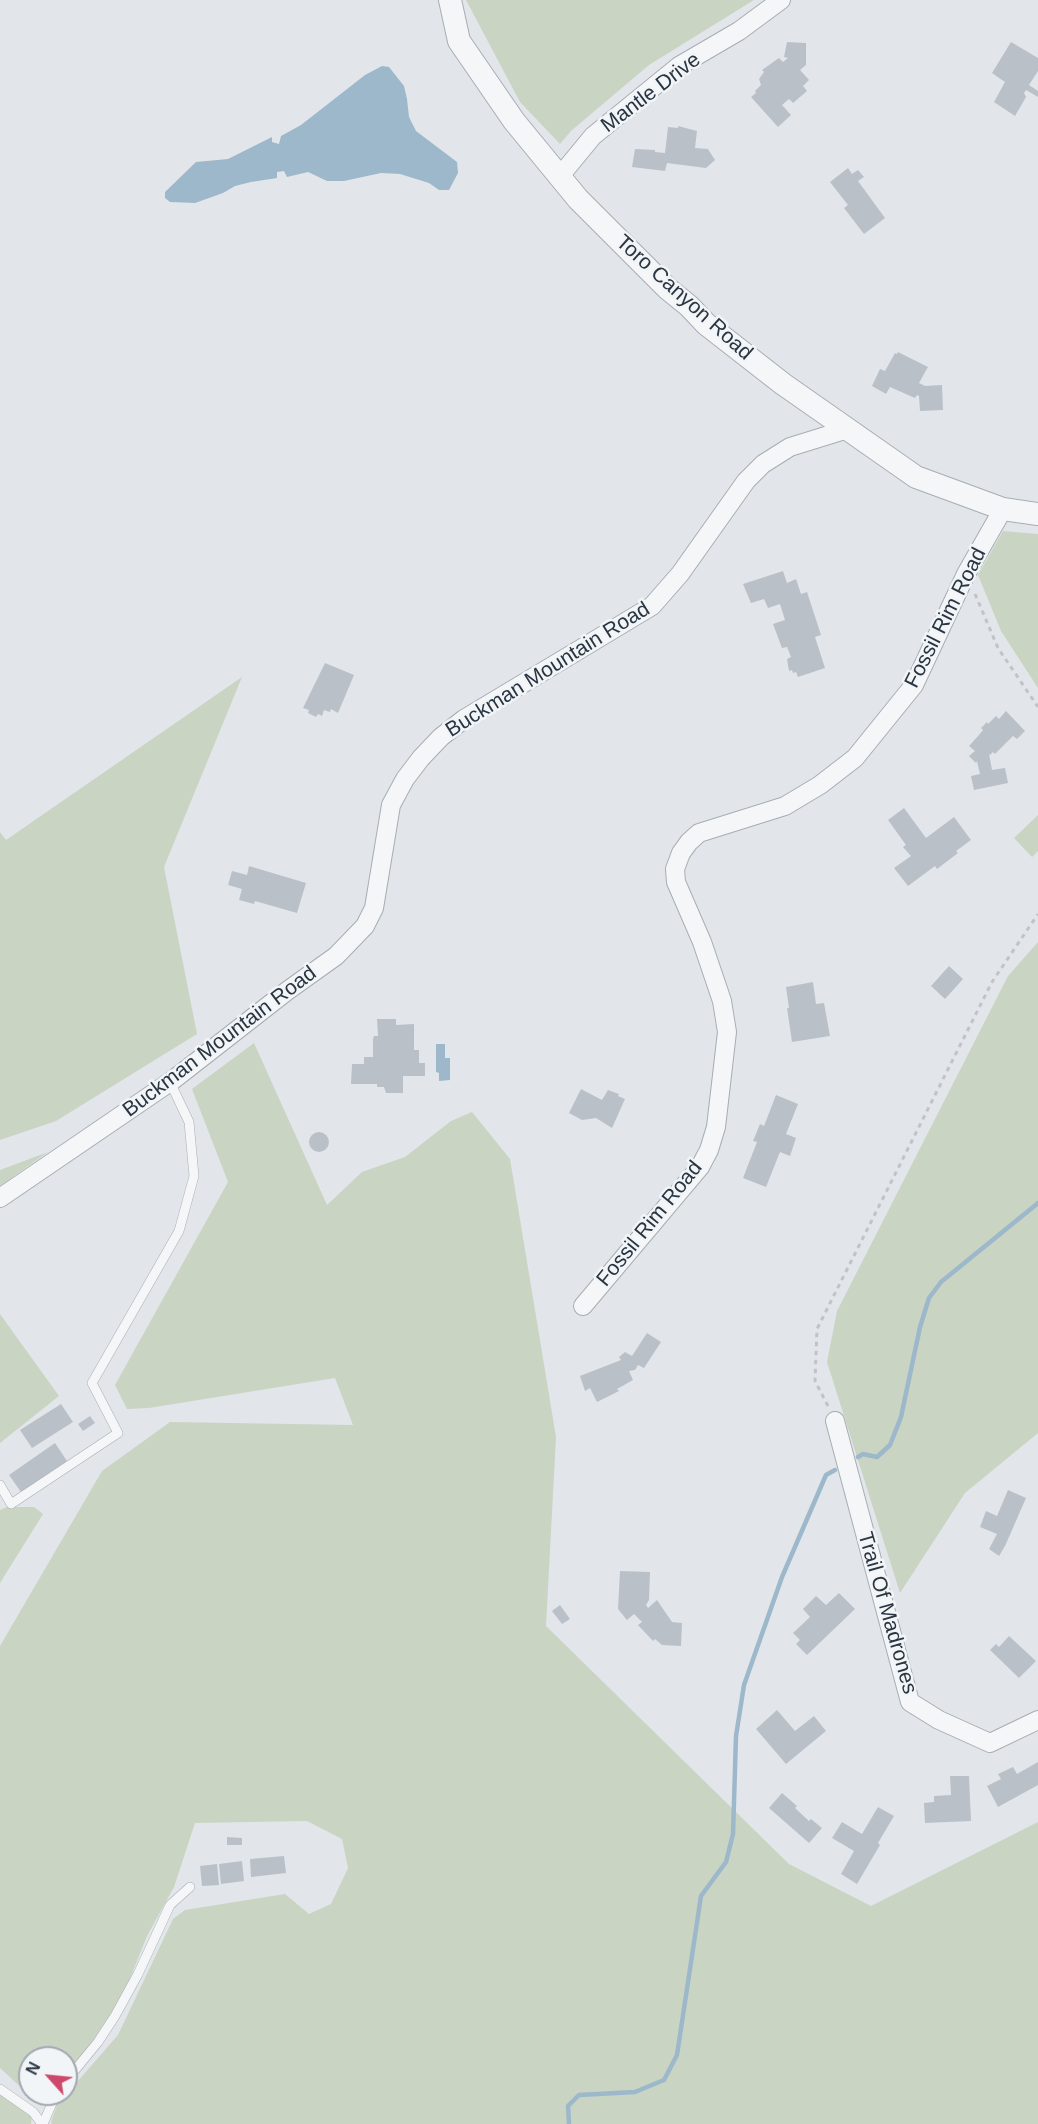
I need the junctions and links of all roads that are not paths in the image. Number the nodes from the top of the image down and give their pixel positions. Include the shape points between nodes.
1 (450, 0) edge
2 (781, 0) edge
3 (560, 176) junction
4 (848, 429) junction
5 (1004, 509) junction
6 (1038, 514) edge
7 (170, 1082) junction
8 (0, 1198) edge
9 (583, 1306) dead end
10 (835, 1421) road end
11 (0, 1485) edge
12 (1038, 1720) edge
13 (190, 1887) dead end
14 (78, 2066) edge
15 (0, 2089) edge
16 (50, 2106) edge
17 (42, 2124) edge

1 - 3 street, Toro Canyon Road via 459,41 514,121
2 - 3 street, Mantle Drive via 739,31 679,66 593,136
3 - 4 street, Toro Canyon Road via 601,223 706,324
4 - 5 street, Toro Canyon Road via 916,477
4 - 7 street, Buckman Mountain Road via 790,447 763,464 652,606 464,719 441,737 410,772 391,805 376,899 365,926 336,956
5 - 6 street, Toro Canyon Road
5 - 9 street, Fossil Rim Road via 966,574 914,685 855,758 785,806 699,833 681,853 675,869 676,882 722,1001 727,1032 716,1127 700,1167
7 - 8 street, Buckman Mountain Road
7 - 11 lane via 189,1122 194,1176 179,1231 92,1383 118,1433 11,1504
10 - 12 street, Trail Of Madrones via 910,1702 990,1743
13 - 14 lane via 170,1905 115,2016
15 - 17 lane via 33,2112
16 - 17 lane

